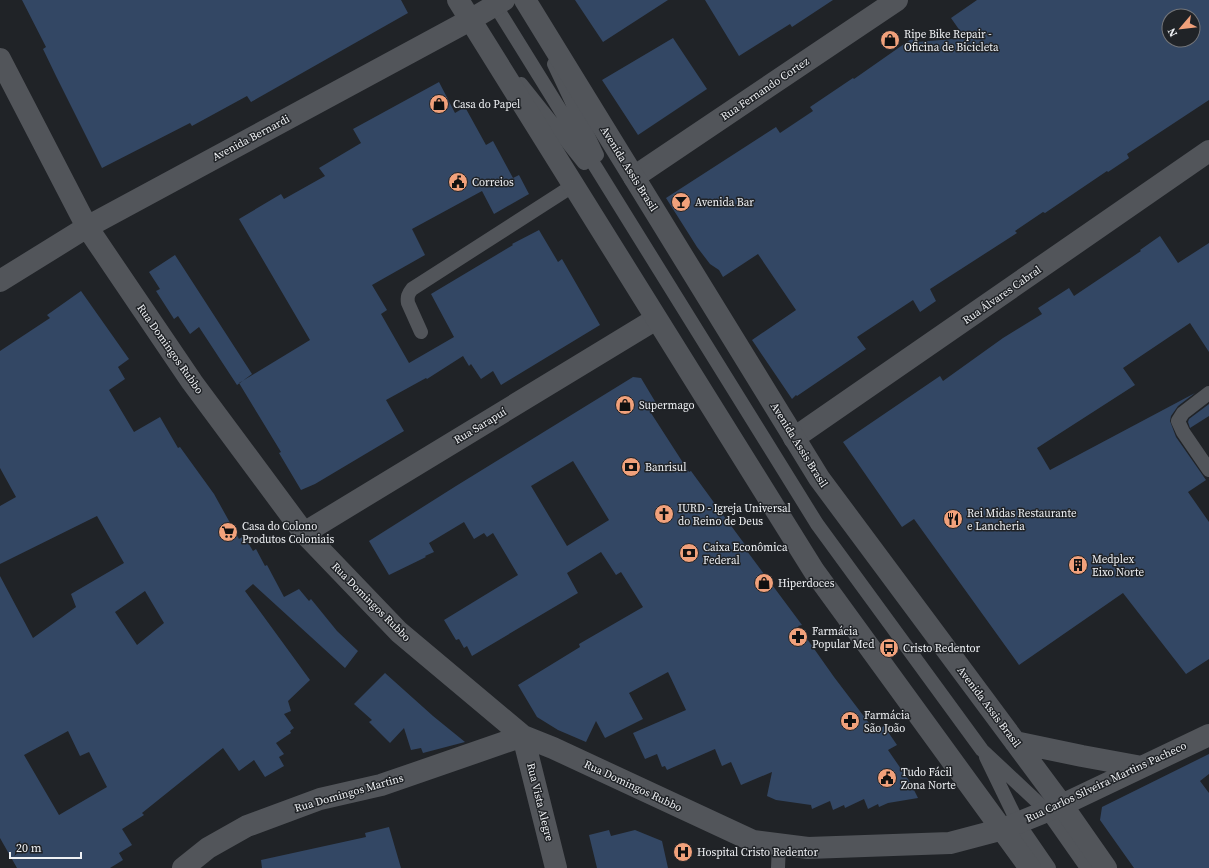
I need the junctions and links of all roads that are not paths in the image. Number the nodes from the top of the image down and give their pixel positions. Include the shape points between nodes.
1 (458, 0) edge
2 (525, 0) edge
3 (897, 0) edge
4 (497, 2) edge
5 (470, 20) junction
6 (0, 59) edge
7 (6, 86) edge
8 (1209, 151) edge
9 (634, 177) junction
10 (574, 185) junction
11 (625, 216) junction
12 (87, 227) junction
13 (0, 281) edge
14 (656, 319) junction
15 (421, 332) dead end
16 (1209, 393) edge
17 (794, 438) junction
18 (1209, 470) edge
19 (304, 533) junction
20 (1209, 735) edge
21 (523, 736) junction
22 (1014, 742) junction
23 (982, 750) junction
24 (1142, 767) junction
25 (1054, 808) junction
26 (1010, 826) junction
27 (779, 844) junction
28 (183, 868) edge
29 (556, 868) edge
30 (778, 868) edge
31 (1030, 868) edge
32 (1049, 868) edge
33 (1087, 868) edge
34 (1106, 868) edge

1 - 5 street
2 - 9 street, Avenida Assis Brasil
2 - 11 lane
3 - 9 street, Rua Fernando Cortez
4 - 5 street, Avenida Bernardi
4 - 11 lane
5 - 10 street
5 - 11 lane
5 - 12 street, Avenida Bernardi
6 - 7 street, Rua Domingos Rubbo
7 - 12 street, Rua Domingos Rubbo
8 - 17 street, Rua Álvares Cabral
9 - 17 street, Avenida Assis Brasil
10 - 14 street
10 - 15 lane via 412,289 408,293 408,303
11 - 23 lane via 817,524
12 - 13 street, Avenida Bernardi
12 - 19 street, Rua Domingos Rubbo via 192,382
14 - 19 street, Rua Sarapuí
14 - 26 street via 814,571
16 - 18 lane via 1183,413 1178,421
17 - 22 street, Avenida Assis Brasil via 819,478
19 - 21 street, Rua Domingos Rubbo via 399,632
20 - 24 street, Rua Carlos Silveira Martins Pacheco
21 - 27 street, Rua Domingos Rubbo via 753,841
21 - 28 street, Rua Domingos Martins via 382,785 320,800 247,826 208,848
21 - 29 street, Rua Vista Alegre
22 - 24 street
22 - 25 street, Avenida Assis Brasil
23 - 25 lane
23 - 26 lane
24 - 25 street, Rua Carlos Silveira Martins Pacheco
25 - 26 street, Rua Carlos Silveira Martins Pacheco
25 - 33 lane
25 - 34 street, Avenida Assis Brasil
26 - 27 street, Rua Domingos Rubbo via 950,843 808,848
26 - 31 street
26 - 32 lane
27 - 30 lane

